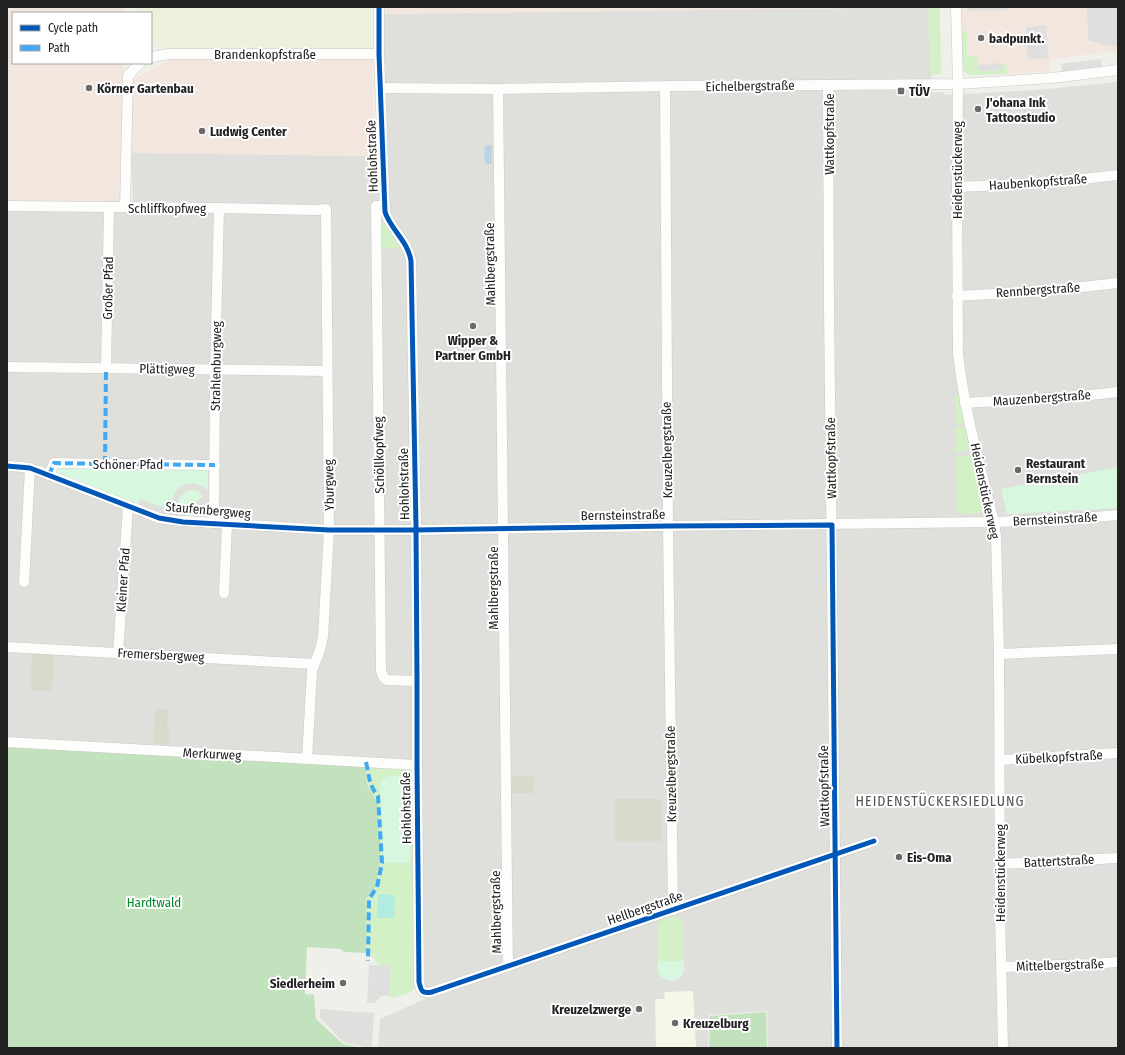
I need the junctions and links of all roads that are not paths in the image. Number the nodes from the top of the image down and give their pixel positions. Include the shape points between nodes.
1 (379, 7) edge
2 (956, 7) edge
3 (379, 54) junction
4 (152, 56) edge
5 (139, 64) edge
6 (1118, 70) edge
7 (958, 84) junction
8 (828, 85) junction
9 (665, 86) junction
10 (381, 88) junction
11 (498, 89) junction
12 (1118, 174) edge
13 (957, 187) junction
14 (7, 206) edge
15 (385, 206) junction
16 (109, 207) junction
17 (125, 207) junction
18 (219, 208) junction
19 (326, 210) joint
20 (1118, 283) edge
21 (957, 296) junction
22 (7, 367) edge
23 (106, 368) junction
24 (215, 370) junction
25 (327, 371) junction
26 (1118, 392) edge
27 (965, 403) junction
28 (215, 464) junction
29 (7, 466) edge
30 (30, 468) junction
31 (49, 475) junction
32 (128, 507) junction
33 (1118, 515) edge
34 (994, 522) junction
35 (214, 523) junction
36 (227, 524) junction
37 (832, 525) junction
38 (668, 526) junction
39 (504, 528) junction
40 (329, 530) junction
41 (380, 530) junction
42 (416, 530) junction
43 (24, 582) dead end
44 (224, 593) dead end
45 (7, 647) edge
46 (118, 648) junction
47 (1118, 649) edge
48 (999, 654) junction
49 (314, 664) junction
50 (417, 681) junction
51 (7, 742) edge
52 (1118, 753) edge
53 (307, 759) junction
54 (1000, 760) junction
55 (417, 765) junction
56 (874, 841) dead end
57 (835, 854) junction
58 (1118, 858) edge
59 (1000, 864) junction
60 (673, 910) junction
61 (1118, 962) edge
62 (508, 966) junction
63 (1001, 967) junction
64 (423, 992) joint
65 (837, 1048) edge
66 (1002, 1048) edge

1 - 3 street, Hohlohstraße
2 - 7 street, Heidenstückerweg
3 - 4 street, Brandenkopfstraße
3 - 10 street, Hohlohstraße
5 - 17 street via 128,76
6 - 7 street, Eichelbergstraße
7 - 8 street, Eichelbergstraße
7 - 13 street, Heidenstückerweg
8 - 9 street, Eichelbergstraße
8 - 37 street, Wattkopfstraße
9 - 11 street, Eichelbergstraße
9 - 38 street, Kreuzelbergstraße
10 - 11 street, Eichelbergstraße
10 - 15 street, Hohlohstraße
11 - 39 street, Mahlbergstraße
12 - 13 street, Haubenkopfstraße via 1036,184
13 - 21 street, Heidenstückerweg
14 - 16 street, Schliffkopfweg
15 - 41 street, Schöllkopfweg via 376,206
15 - 42 street, Hohlohstraße via 388,219 409,250 411,261
16 - 17 street, Schliffkopfweg
16 - 23 street, Großer Pfad
17 - 18 street, Schliffkopfweg
18 - 19 street, Schliffkopfweg
18 - 24 street, Strahlenburgweg
19 - 25 street, Yburgweg
20 - 21 street, Rennbergstraße via 1046,291
21 - 27 street, Heidenstückerweg via 958,353
22 - 23 street, Plättigweg
23 - 24 street, Plättigweg
24 - 25 street, Plättigweg
24 - 28 street, Strahlenburgweg
25 - 40 street, Yburgweg
26 - 27 street, Mauzenbergstraße
27 - 34 street, Heidenstückerweg
28 - 31 street, Schöner Pfad via 54,463
28 - 35 street, Strahlenburgweg
29 - 30 street, Staufenbergweg
30 - 31 street, Staufenbergweg
30 - 43 street
31 - 32 street, Staufenbergweg
32 - 35 street, Staufenbergweg via 159,518
32 - 46 street, Kleiner Pfad
33 - 34 street, Bernsteinstraße
34 - 37 street, Bernsteinstraße
34 - 48 street, Heidenstückerweg
35 - 36 street, Staufenbergweg
36 - 40 street, Staufenbergweg
36 - 44 street, Staufenbergweg
37 - 38 street, Bernsteinstraße
37 - 57 street, Wattkopfstraße
38 - 39 street, Bernsteinstraße
38 - 60 street, Kreuzelbergstraße
39 - 42 street, Bernsteinstraße
39 - 62 street, Mahlbergstraße
40 - 41 street, Staufenbergweg
40 - 49 street, Yburgweg via 324,637
41 - 42 street, Staufenbergweg
41 - 50 street, Schöllkopfweg via 382,675 387,680
42 - 50 street, Hohlohstraße
45 - 46 street, Fremersbergweg
46 - 49 street, Fremersbergweg
47 - 48 street
48 - 54 street, Heidenstückerweg
49 - 53 street, Yburgweg
50 - 55 street, Hohlohstraße
51 - 53 street, Merkurweg
52 - 54 street, Kübelkopfstraße
53 - 55 street, Merkurweg
54 - 59 street, Heidenstückerweg
55 - 64 street, Hohlohstraße via 419,982
56 - 57 street, Hellbergstraße
57 - 60 street, Hellbergstraße
57 - 65 street, Wattkopfstraße
58 - 59 street, Battertstraße
59 - 63 street, Heidenstückerweg
60 - 62 street, Hellbergstraße
61 - 63 street, Mittelbergstraße
62 - 64 street, Hellbergstraße via 432,992
63 - 66 street, Heidenstückerweg

